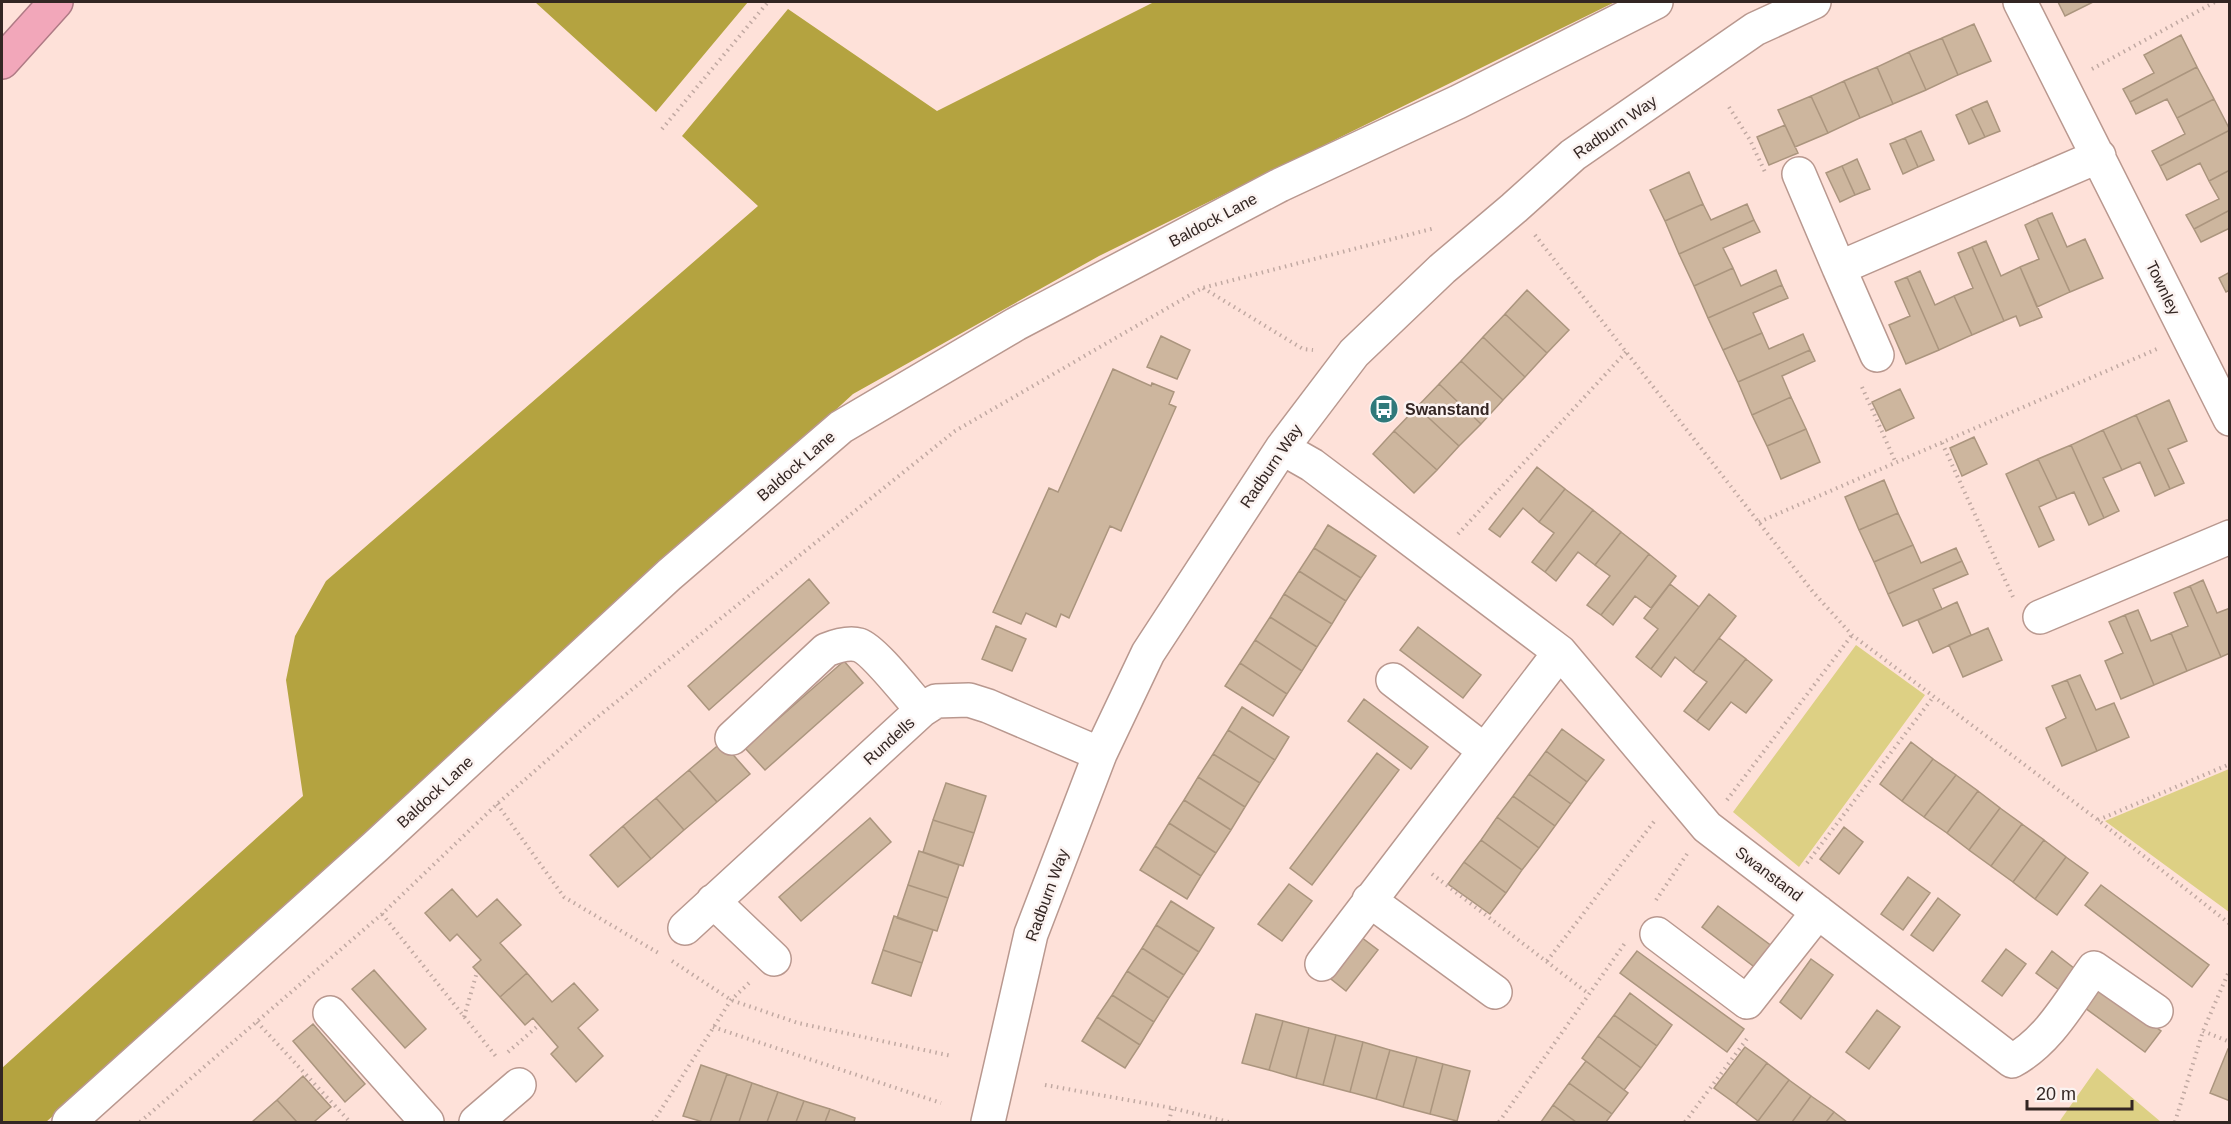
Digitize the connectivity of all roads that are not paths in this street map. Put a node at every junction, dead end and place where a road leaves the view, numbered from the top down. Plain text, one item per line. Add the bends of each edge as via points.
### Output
1 (56, 2) edge
2 (1656, 2) edge
3 (1814, 2) edge
4 (2020, 2) edge
5 (2, 62) edge
6 (2099, 156) junction
7 (1799, 174) dead end
8 (1839, 268) junction
9 (1877, 355) dead end
10 (2229, 419) edge
11 (1282, 448) junction
12 (2229, 537) edge
13 (2040, 617) road end
14 (1560, 652) junction
15 (1393, 680) dead end
16 (922, 710) junction
17 (732, 738) dead end
18 (1484, 750) junction
19 (1100, 754) junction
20 (1369, 900) junction
21 (713, 901) junction
22 (1818, 912) junction
23 (685, 928) dead end
24 (1643, 936) road end
25 (774, 959) road end
26 (1322, 963) dead end
27 (1495, 992) dead end
28 (2156, 1011) dead end
29 (330, 1013) dead end
30 (519, 1085) road end
31 (69, 1122) edge
32 (427, 1122) edge
33 (476, 1122) edge
34 (988, 1122) edge

1 - 5 highway
2 - 31 street, Baldock Lane via 1458,102 1280,185 1016,324 840,427 669,575
3 - 11 street, Radburn Way via 1755,29 1573,155 1442,269 1354,353
4 - 6 street, Townley
6 - 8 street
6 - 10 street, Townley
7 - 8 street
8 - 9 street
11 - 14 street, Swanstand via 1312,465
11 - 19 street, Radburn Way via 1148,653
12 - 13 street
14 - 18 street
14 - 22 street, Swanstand via 1707,827
15 - 18 street
16 - 17 street via 870,653 859,645 844,644 826,650
16 - 19 street, Rundells via 936,701 969,700
16 - 21 street, Rundells
18 - 20 street
19 - 34 street, Radburn Way via 1031,934
20 - 26 street
20 - 27 street
21 - 23 street, Rundells
21 - 25 street
22 - 24 street via 1747,1002
22 - 28 street, Swanstand via 2012,1061 2044,1038 2094,968
29 - 32 street
30 - 33 street

